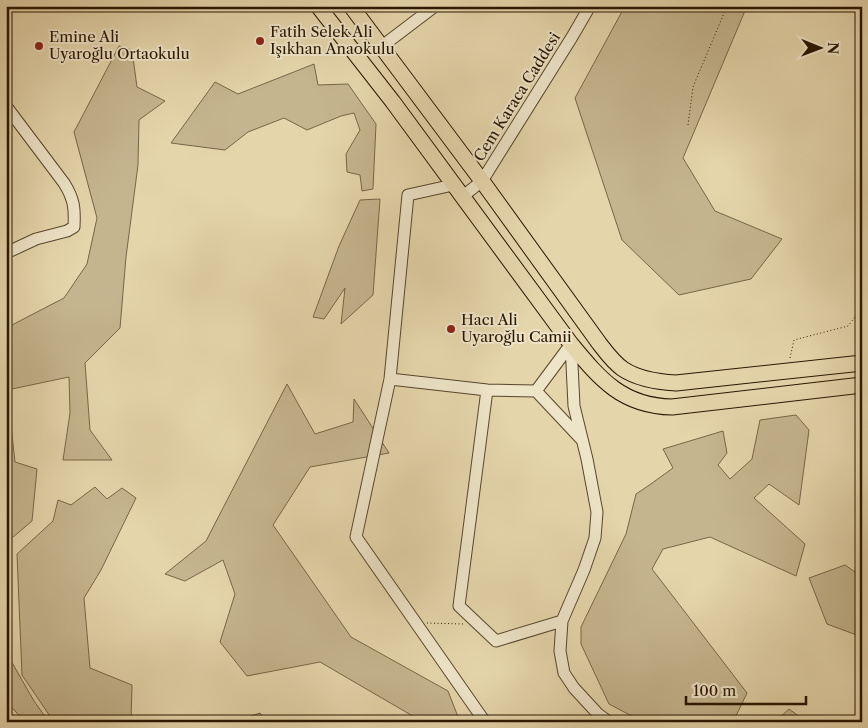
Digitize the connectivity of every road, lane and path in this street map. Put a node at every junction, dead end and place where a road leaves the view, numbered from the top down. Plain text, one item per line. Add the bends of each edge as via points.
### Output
1 (318, 6) edge
2 (351, 6) edge
3 (435, 6) edge
4 (590, 6) edge
5 (727, 6) edge
6 (381, 47) junction
7 (6, 106) edge
8 (688, 125) dead end
9 (482, 181) junction
10 (453, 185) junction
11 (462, 198) junction
12 (6, 253) edge
13 (862, 308) edge
14 (571, 344) junction
15 (862, 363) edge
16 (788, 371) junction
17 (390, 379) junction
18 (862, 385) edge
19 (486, 390) junction
20 (536, 391) junction
21 (583, 441) junction
22 (562, 621) junction
23 (415, 622) junction
24 (479, 625) junction
25 (6, 717) edge
26 (11, 722) edge
27 (485, 722) edge
28 (609, 722) edge

1 - 10 main road
2 - 6 main road
3 - 6 street
4 - 9 street, Cem Karaca Caddesi
5 - 8 path via 693,87
6 - 9 main road
7 - 12 street via 64,183 72,196 74,213 74,226 67,231 36,239
9 - 11 street, Cem Karaca Caddesi
9 - 16 main road via 598,342 623,369 645,378 676,383
10 - 11 main road
10 - 17 street via 408,195
11 - 14 main road
13 - 16 path via 848,326 794,340
14 - 18 main road via 592,370 616,391 657,406 672,407
14 - 20 street
14 - 21 street via 574,406
15 - 16 main road
17 - 19 street
17 - 23 street via 356,537
19 - 20 street
19 - 24 street via 459,606
20 - 21 street
21 - 22 street via 597,512 595,538
22 - 24 street via 496,641
22 - 28 street via 560,651 564,673 574,688
23 - 24 path
23 - 27 street
25 - 26 street

